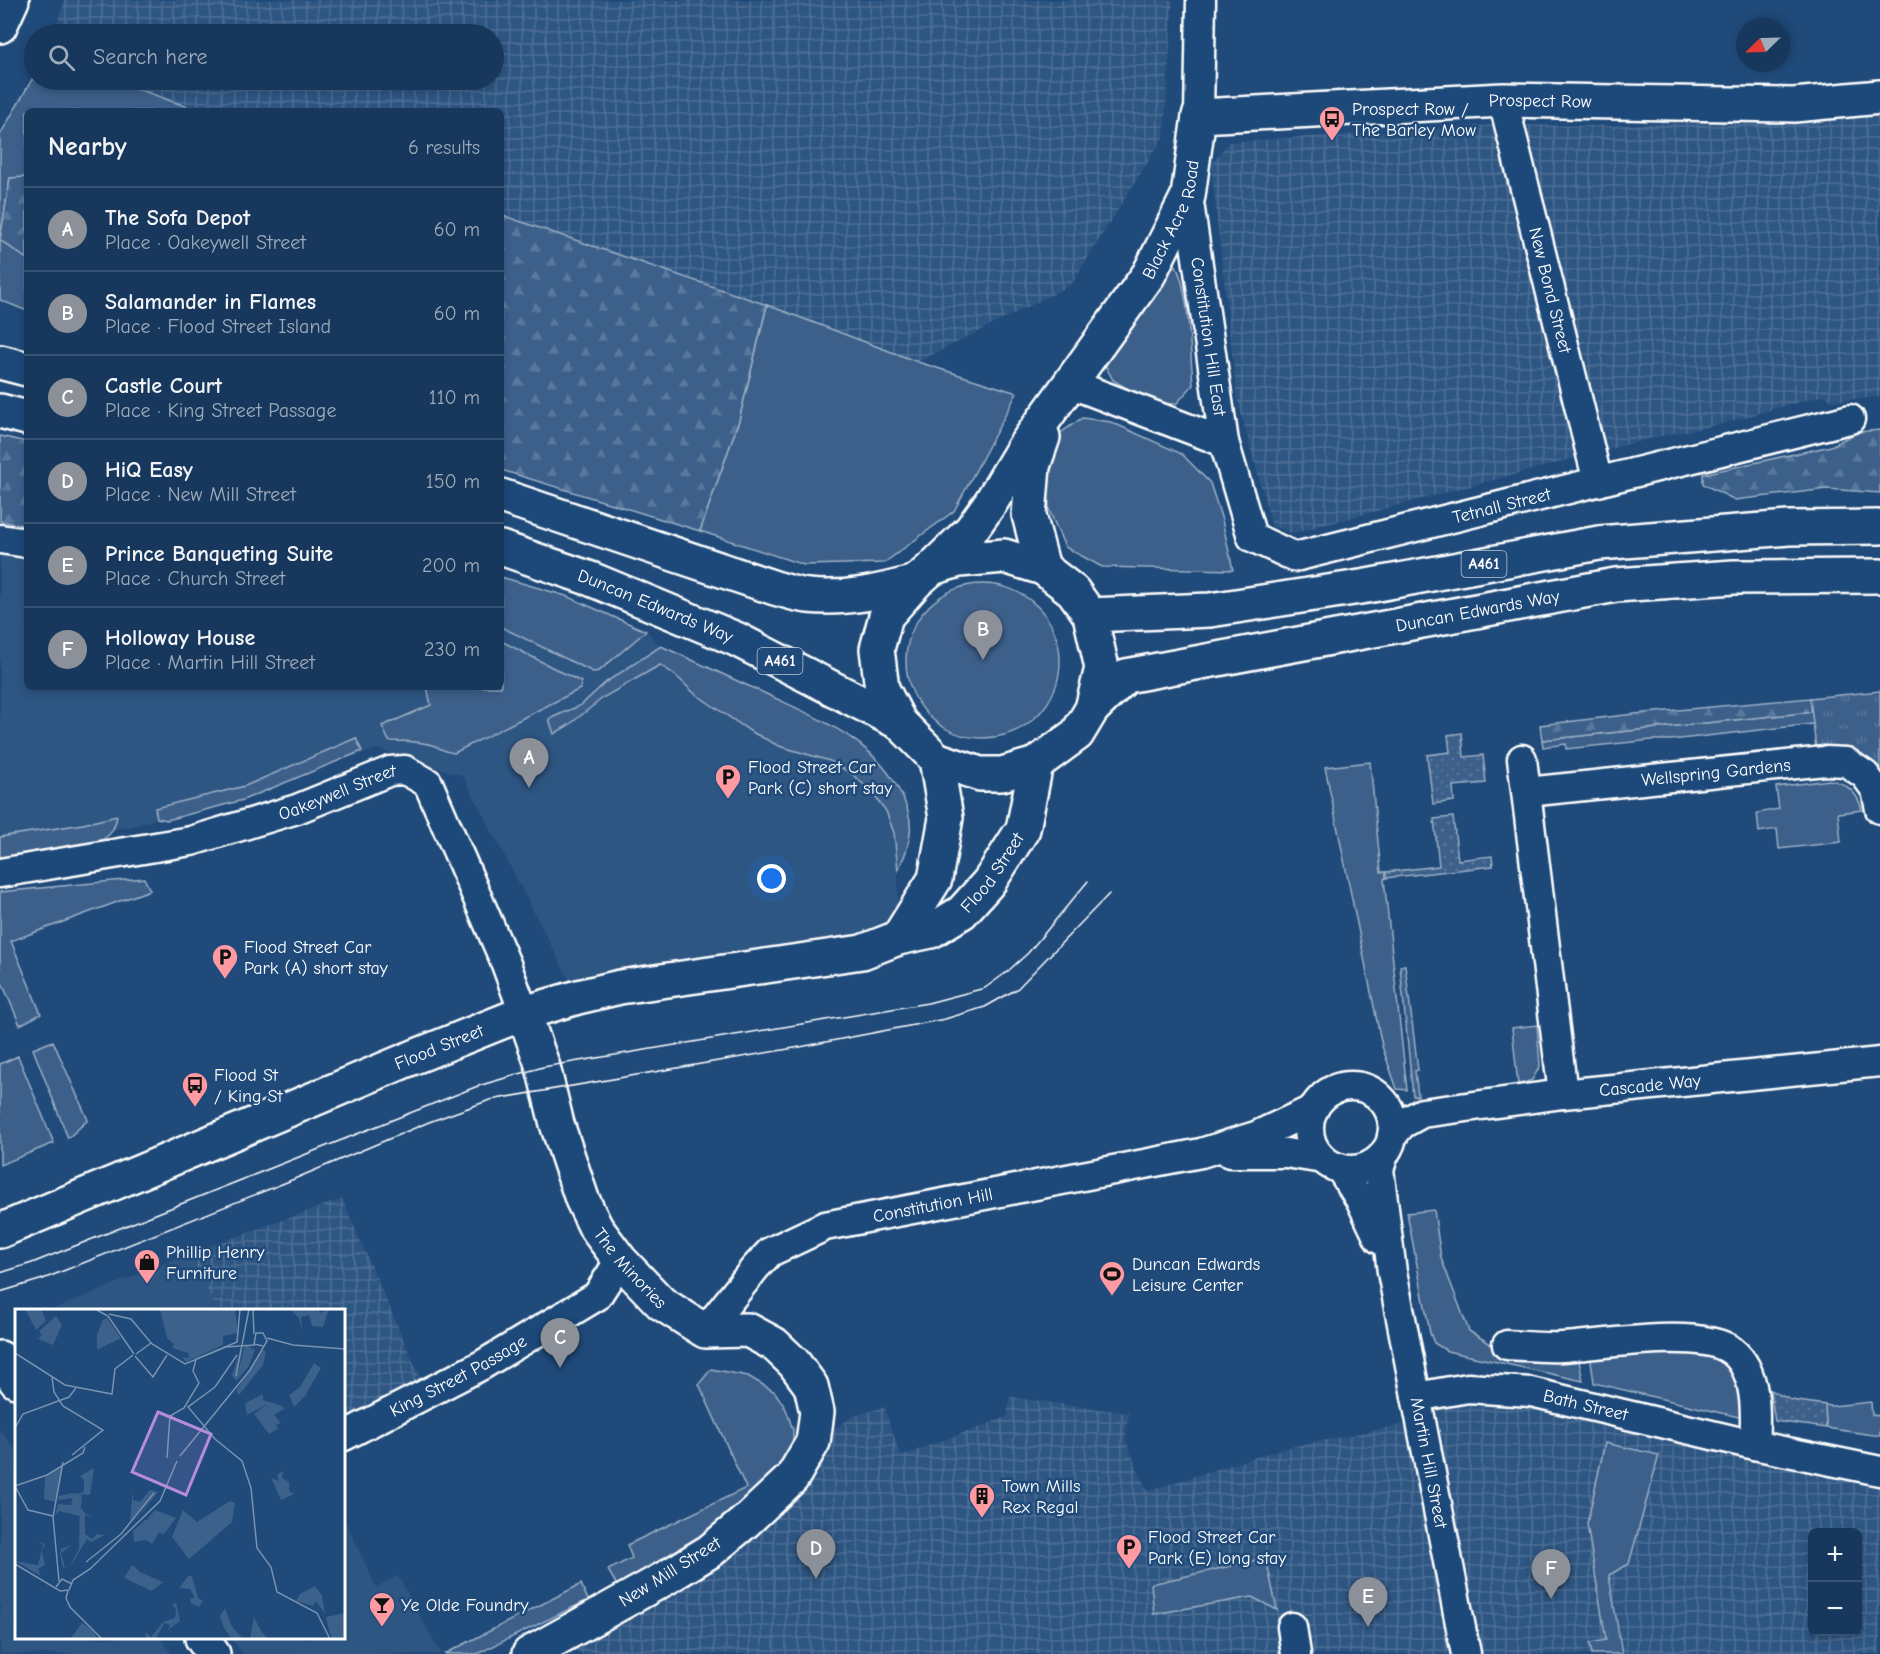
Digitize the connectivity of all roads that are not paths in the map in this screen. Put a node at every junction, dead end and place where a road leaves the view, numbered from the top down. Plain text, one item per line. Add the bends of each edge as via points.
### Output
1 (12, 0) edge
2 (1200, 0) edge
3 (0, 26) edge
4 (1880, 97) edge
5 (1503, 100) junction
6 (1199, 116) junction
7 (1188, 196) junction
8 (0, 362) edge
9 (24, 368) edge
10 (1062, 395) junction
11 (0, 411) edge
12 (24, 417) edge
13 (1850, 419) dead end
14 (1224, 442) junction
15 (1598, 482) junction
16 (504, 497) edge
17 (1880, 527) edge
18 (0, 539) edge
19 (24, 543) edge
20 (504, 549) edge
21 (1043, 568) junction
22 (924, 575) junction
23 (1880, 576) edge
24 (1090, 615) junction
25 (1092, 709) junction
26 (900, 723) junction
27 (936, 759) junction
28 (1522, 759) dead end
29 (1036, 764) junction
30 (1527, 792) junction
31 (1880, 808) edge
32 (0, 873) edge
33 (898, 938) junction
34 (524, 1013) junction
35 (1880, 1062) edge
36 (1563, 1094) junction
37 (1385, 1103) junction
38 (1314, 1109) junction
39 (1422, 1113) junction
40 (1389, 1144) junction
41 (1201, 1154) junction
42 (1332, 1163) junction
43 (0, 1231) edge
44 (620, 1260) junction
45 (1392, 1272) junction
46 (705, 1331) junction
47 (1507, 1345) dead end
48 (0, 1358) edge
49 (15, 1380) edge
50 (1416, 1398) junction
51 (345, 1435) edge
52 (1754, 1445) junction
53 (1880, 1471) edge
54 (203, 1639) edge
55 (213, 1654) edge
56 (528, 1654) edge
57 (1466, 1654) edge

1 - 3 main road
2 - 6 street, Black Acre Road
4 - 5 main road, Prospect Row via 1794,105
5 - 6 main road, Prospect Row
5 - 15 street, New Bond Street
6 - 7 main road, Black Acre Road
7 - 10 main road, Black Acre Road via 1149,274
7 - 14 street, Constitution Hill East
8 - 9 main road
10 - 14 street
10 - 21 main road, Black Acre Road via 1033,466 1029,515
10 - 22 main road, Black Acre Road via 970,530
11 - 12 main road
13 - 15 street, Tetnall Street
14 - 15 street, Tetnall Street via 1252,537 1295,557
16 - 22 main road, A461 via 807,596 875,593
17 - 24 main road, A461 via 1789,528 1599,543 1210,610
18 - 19 street
20 - 26 main road, Duncan Edwards Way / A461 via 591,579 736,639
21 - 22 main road, A461 via 1004,556 959,561
21 - 24 main road, A461 via 1073,591
22 - 26 main road, A461 via 886,616 877,649 882,688
23 - 25 main road, Duncan Edwards Way / A461 via 1734,577 1616,585 1126,676
24 - 25 main road, A461 via 1102,668
25 - 29 main road, A461 via 1077,734
26 - 27 main road, A461
27 - 29 main road, A461 via 980,774 1002,774
27 - 33 main road via 946,818 935,879
28 - 30 street
29 - 33 main road, Flood Street via 1023,829 989,882 962,912 931,932
30 - 31 street, Wellspring Gardens via 1825,761 1846,762 1865,775 1876,790
30 - 36 street
32 - 34 street, Oakeywell Street via 191,841 297,809 390,771 405,770 428,783
33 - 34 main road, Flood Street via 862,952 620,987
34 - 43 main road, Flood Street
34 - 44 main road, The Minories via 582,1199 596,1228
35 - 36 street, Cascade Way
36 - 39 street, Cascade Way
37 - 38 street via 1365,1088 1349,1086 1326,1094
37 - 39 street, Cascade Way
37 - 40 street, Martin Hill Street via 1393,1125
38 - 41 street, Constitution Hill via 1256,1136
38 - 42 street, Martin Hill Street via 1309,1127 1311,1141 1318,1154
39 - 40 street, Cascade Way via 1402,1124
40 - 42 street via 1376,1162 1362,1168 1352,1170
40 - 45 street, Martin Hill Street via 1379,1169
41 - 42 street, Constitution Hill via 1286,1153
41 - 46 street, Constitution Hill via 825,1226 770,1252
42 - 45 street, Martin Hill Street via 1361,1201
44 - 46 main road, The Minories via 661,1303
44 - 51 street, King Street Passage via 597,1296 482,1365
45 - 50 street, Martin Hill Street
46 - 56 main road, New Mill Street via 748,1329 774,1344 812,1386 817,1412 813,1439 792,1478 710,1551
47 - 52 street via 1559,1348 1685,1338 1713,1341 1732,1351 1745,1366 1754,1394
48 - 49 main road
50 - 52 street, Bath Street via 1468,1388 1531,1392
50 - 57 street, Martin Hill Street
52 - 53 street, Bath Street
54 - 55 main road

